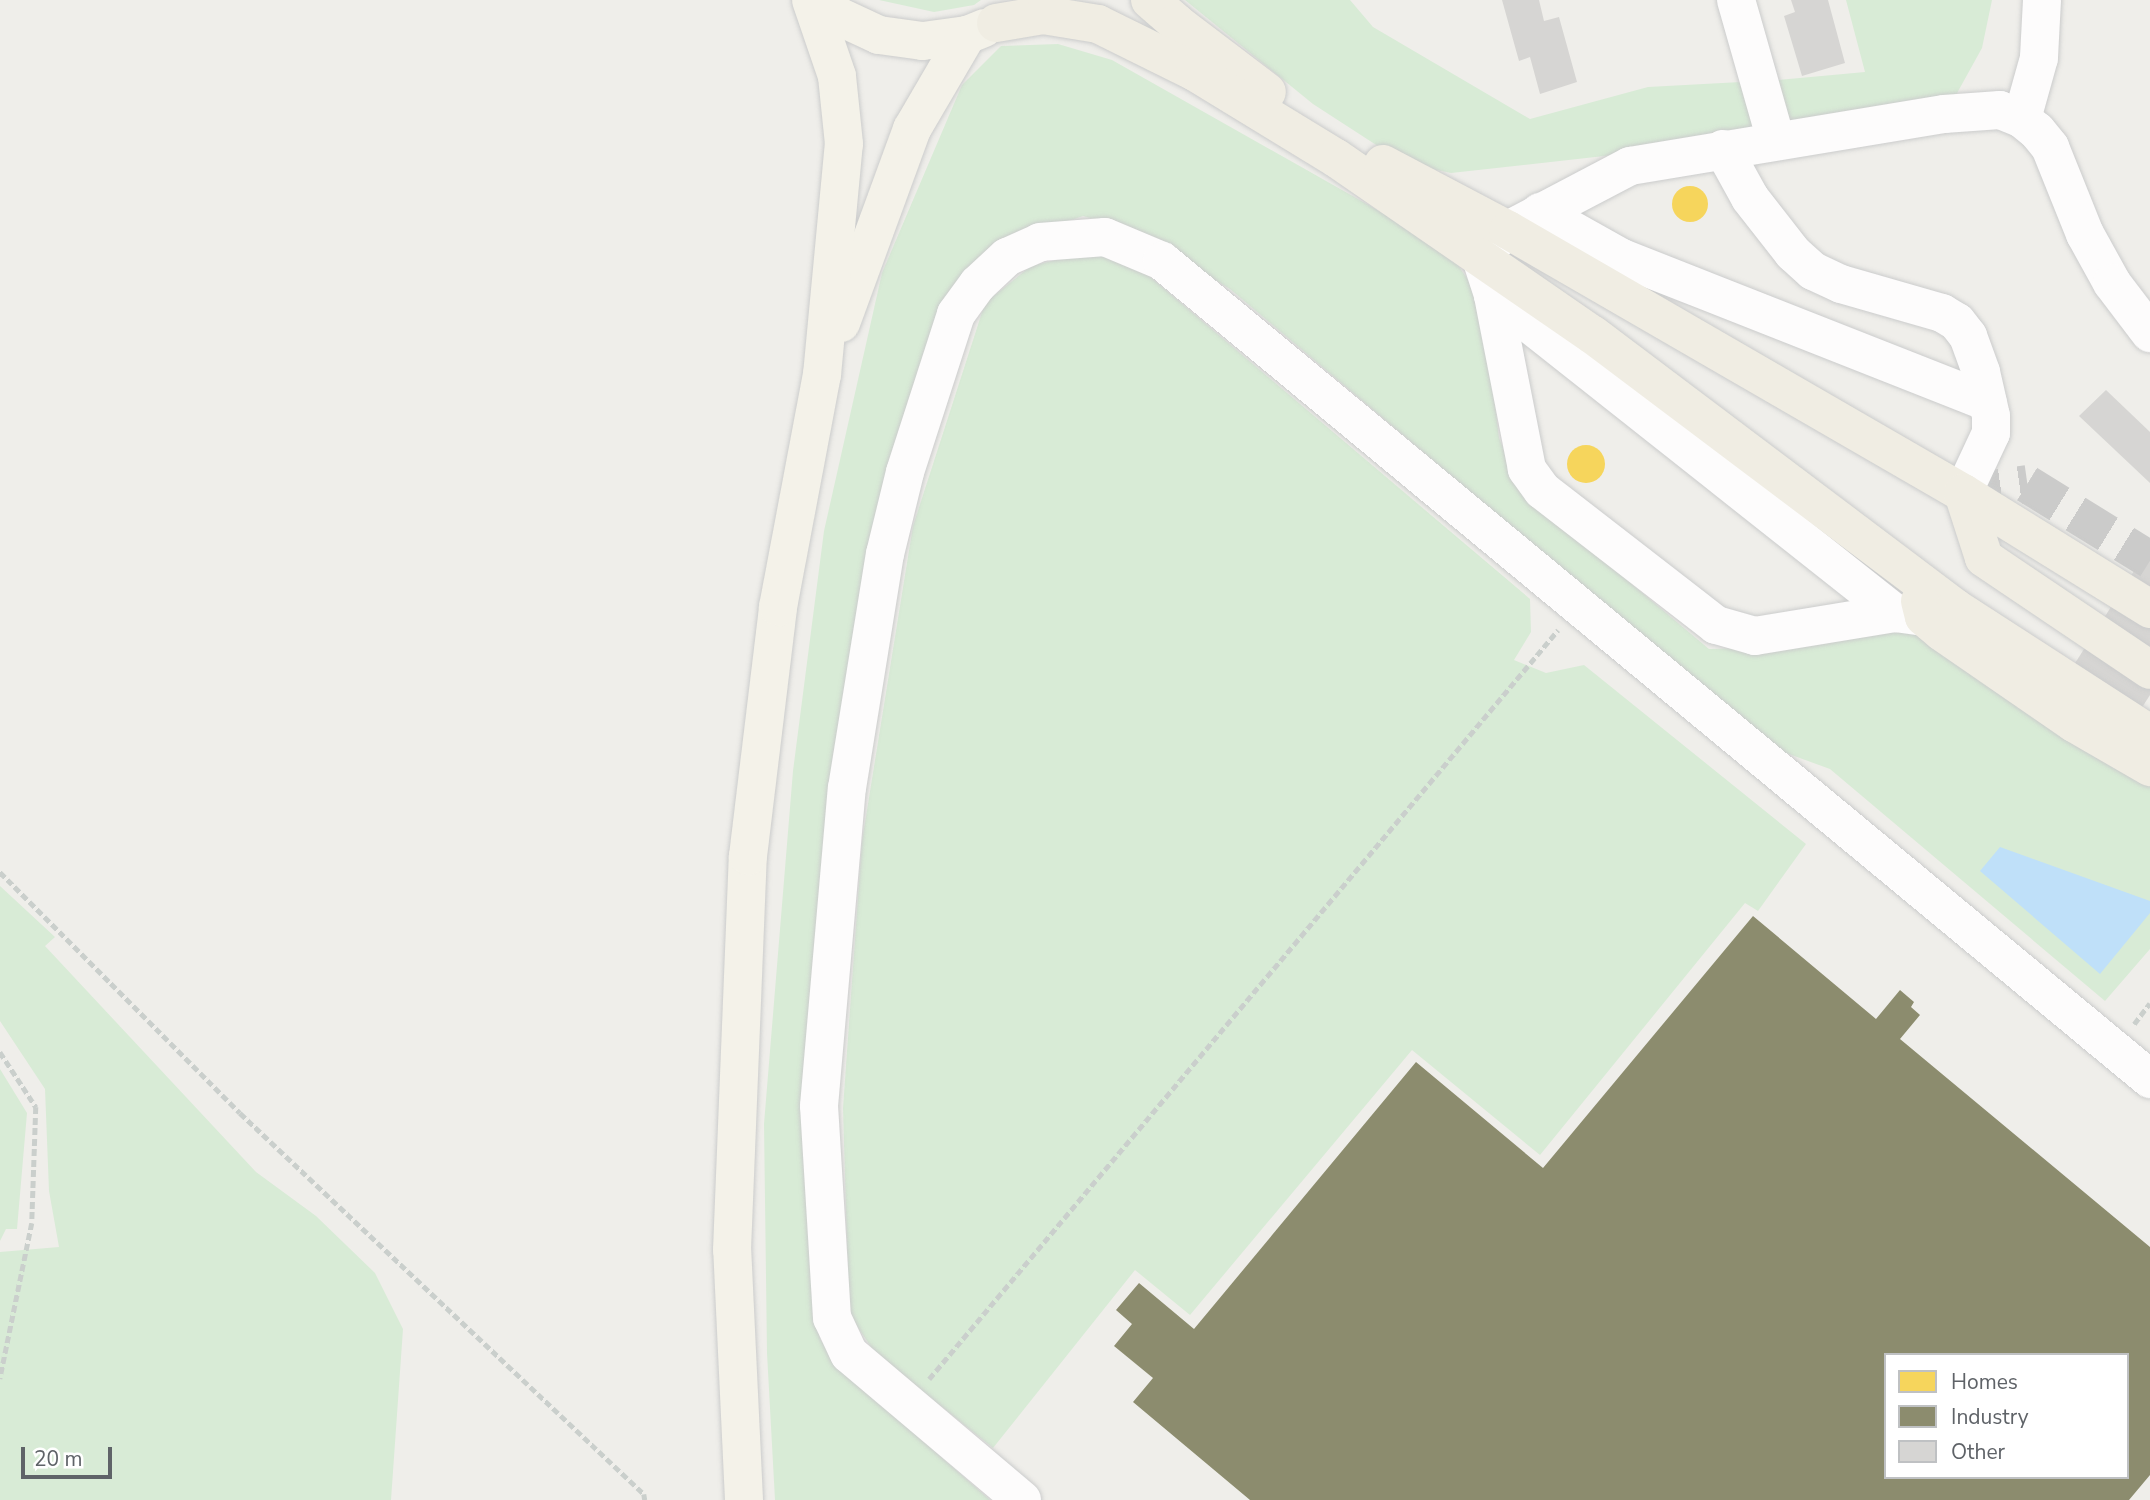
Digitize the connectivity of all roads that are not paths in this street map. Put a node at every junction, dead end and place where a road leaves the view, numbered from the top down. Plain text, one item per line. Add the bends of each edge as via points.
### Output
1 (811, 0) edge
2 (819, 0) edge
3 (1029, 0) edge
4 (1150, 0) edge
5 (1736, 0) edge
6 (2042, 0) edge
7 (982, 29) junction
8 (2022, 119) junction
9 (1776, 140) junction
10 (1723, 149) junction
11 (1524, 221) junction
12 (1480, 255) junction
13 (1493, 295) junction
14 (2150, 333) edge
15 (822, 375) junction
16 (1988, 402) junction
17 (1963, 492) junction
18 (1914, 575) junction
19 (2150, 585) edge
20 (2150, 609) edge
21 (1910, 615) junction
22 (2150, 636) edge
23 (2150, 670) edge
24 (2150, 704) edge
25 (2150, 734) edge
26 (2150, 767) edge
27 (2150, 1079) edge
28 (744, 1500) edge
29 (1022, 1500) edge

1 - 15 main road via 837,76 844,144
2 - 7 main road via 838,16 878,34 923,41
3 - 7 main road
4 - 11 highway via 1282,104 1385,165
5 - 9 lane
6 - 8 lane via 2039,58
7 - 12 highway via 1043,15 1098,24 1155,51 1336,158
7 - 15 main road via 912,129
8 - 9 lane via 2000,110 1980,110
8 - 14 lane via 2050,147 2085,234 2112,283
9 - 10 lane
10 - 11 lane via 1630,166
10 - 16 lane via 1750,198 1813,271 1957,322 1968,336
11 - 12 lane
11 - 16 lane
11 - 17 highway
12 - 13 lane
12 - 18 highway
13 - 21 lane
13 - 21 lane via 1527,469 1542,490 1567,511 1716,625 1755,636
15 - 28 main road via 778,607 748,856 732,1250
16 - 17 lane via 1991,433
17 - 19 highway via 2018,500
17 - 20 highway
17 - 22 highway via 1996,538
17 - 23 highway via 1984,558
18 - 21 highway
18 - 24 highway via 1968,586
18 - 25 highway via 1955,608
21 - 26 highway
27 - 29 lane via 1162,261 1105,237 1040,242 1006,257 978,284 957,314 905,472 885,554 848,788 818,1106 832,1318 849,1354

